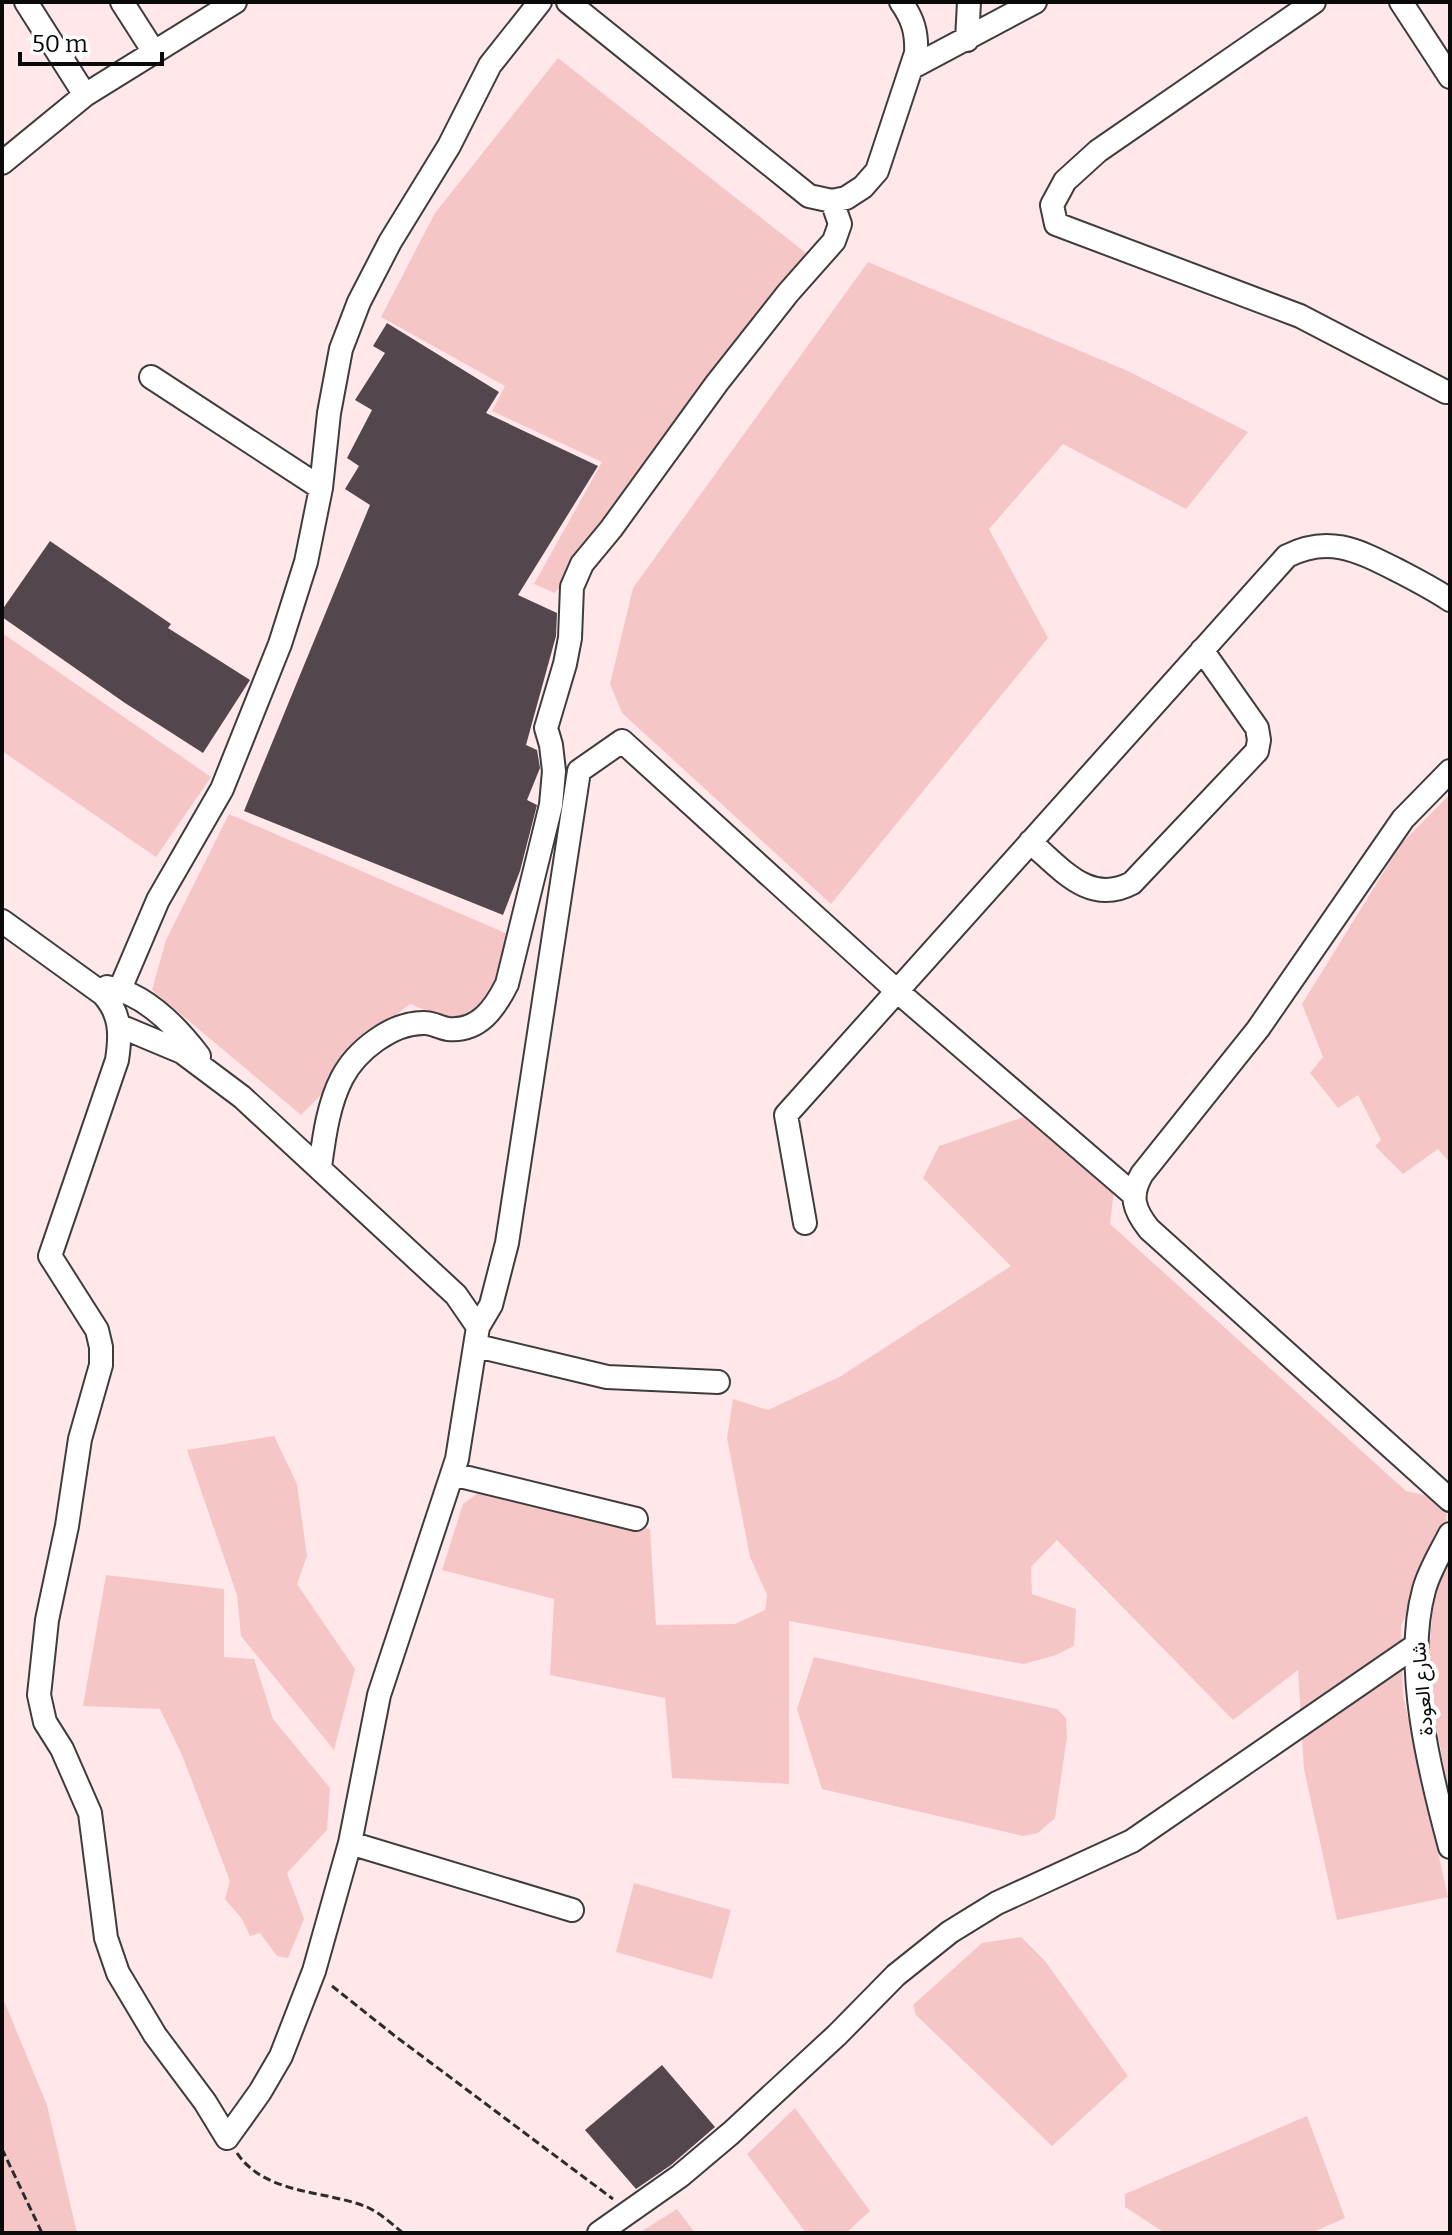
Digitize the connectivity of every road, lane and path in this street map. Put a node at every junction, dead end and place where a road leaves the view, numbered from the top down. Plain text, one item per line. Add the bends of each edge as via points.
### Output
1 (26, 2) edge
2 (122, 2) edge
3 (235, 2) edge
4 (540, 2) edge
5 (568, 2) edge
6 (901, 2) edge
7 (969, 2) edge
8 (1035, 2) edge
9 (1314, 2) edge
10 (1401, 2) edge
11 (967, 40) junction
12 (154, 52) junction
13 (911, 68) junction
14 (1450, 77) edge
15 (85, 95) junction
16 (2, 163) edge
17 (832, 201) junction
18 (151, 377) dead end
19 (1446, 392) dead end
20 (321, 488) junction
21 (1450, 600) edge
22 (1202, 650) junction
23 (1450, 771) edge
24 (1030, 842) junction
25 (2, 921) edge
26 (93, 985) junction
27 (120, 989) junction
28 (897, 991) junction
29 (120, 1026) junction
30 (212, 1073) junction
31 (320, 1167) junction
32 (1134, 1195) junction
33 (805, 1223) dead end
34 (478, 1336) junction
35 (718, 1382) dead end
36 (452, 1474) junction
37 (1450, 1500) edge
38 (636, 1519) dead end
39 (1450, 1534) edge
40 (1415, 1646) junction
41 (350, 1843) junction
42 (1450, 1847) edge
43 (572, 1910) dead end
44 (314, 1971) junction
45 (227, 2138) junction
46 (2, 2149) edge
47 (628, 2211) junction
48 (42, 2233) edge
49 (403, 2233) edge
50 (599, 2233) edge

1 - 15 street
2 - 12 street
3 - 12 street
4 - 20 street via 490,65 359,302 341,349
5 - 17 street via 809,196
6 - 13 street via 917,34
7 - 11 street
8 - 11 street
9 - 19 street via 1098,151 1065,181 1052,205 1056,224 1300,316
10 - 14 street
11 - 13 street
12 - 15 street
13 - 17 street via 877,171 863,187
15 - 16 street
17 - 31 street via 840,224 834,241 717,383 582,564 572,587 570,638 546,728 554,771 551,805 507,984 496,1007 469,1027 449,1029 425,1022 377,1039 343,1076 332,1103
18 - 20 street
20 - 27 street via 306,562 254,712 222,789 158,900
21 - 22 street via 1355,549 1304,547 1287,556
22 - 24 street
22 - 24 street via 1257,728 1257,751 1132,883 1120,889 1088,888
23 - 32 street via 1403,819 1258,1029 1142,1174
24 - 28 street
25 - 26 street
26 - 27 street
26 - 29 street via 112,1004
27 - 30 street via 164,1018
28 - 32 street
28 - 33 street via 786,1115
28 - 34 street via 622,741 579,771 507,1243
29 - 30 street via 182,1052
29 - 45 street via 117,1060 50,1256 97,1330 101,1365 80,1439 39,1695 45,1722 90,1813 106,1938 118,1973
30 - 31 street
31 - 34 street via 456,1295
32 - 37 street via 1138,1215 1149,1229
34 - 35 street via 607,1377
34 - 36 street
36 - 38 street
36 - 41 street via 379,1695
39 - 40 street, شارع العودة via 1424,1590
40 - 42 street, شارع العودة via 1428,1766
40 - 47 street via 1132,1841 997,1903 950,1932 896,1975 731,2133
41 - 43 street
41 - 44 street
44 - 45 street via 281,2056
44 - 47 path
45 - 49 path via 246,2166 264,2178 370,2208
46 - 48 path
47 - 50 street

